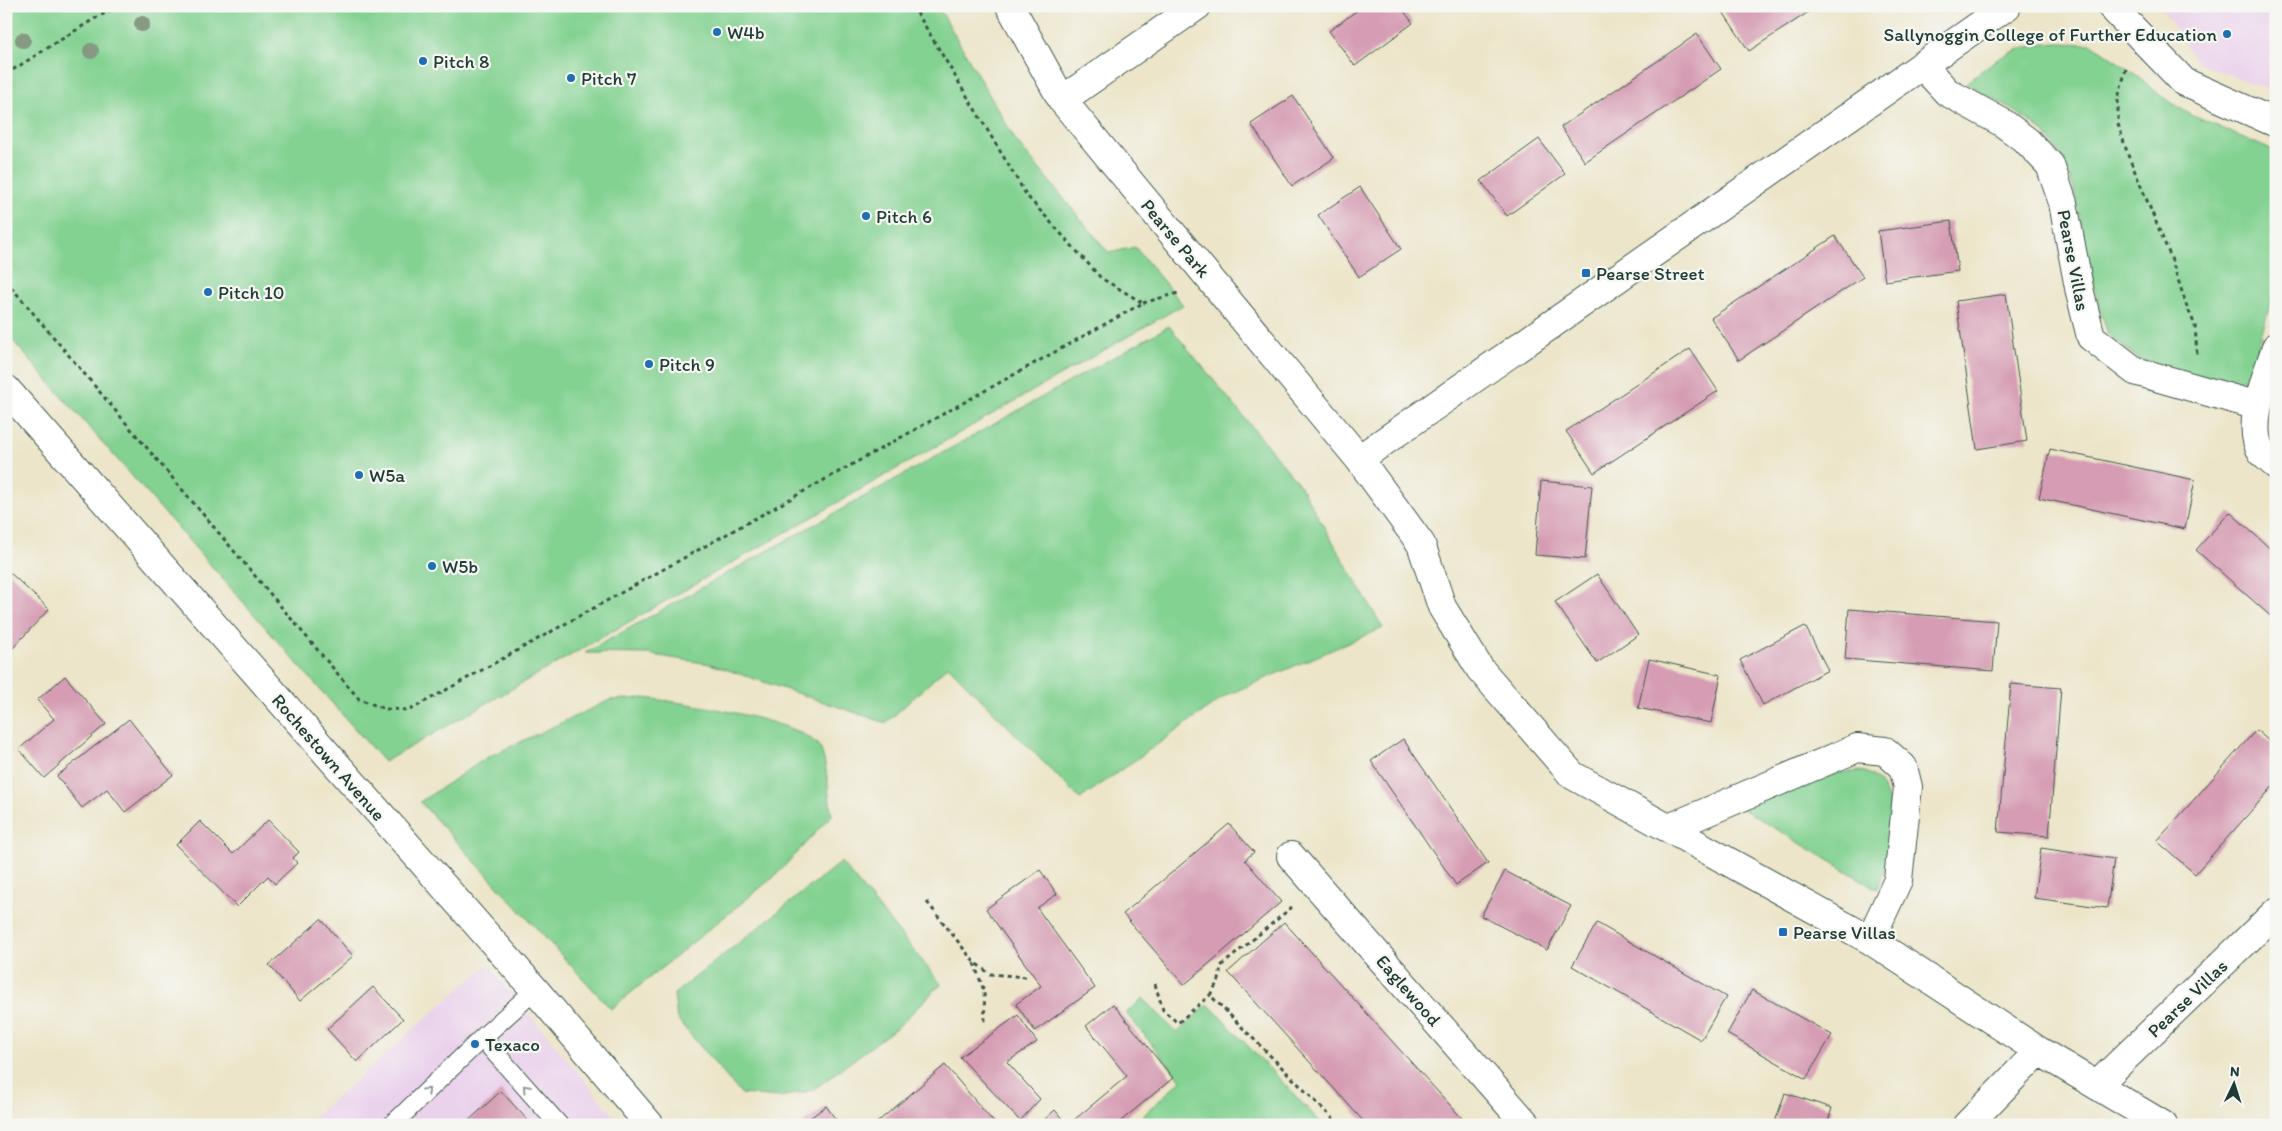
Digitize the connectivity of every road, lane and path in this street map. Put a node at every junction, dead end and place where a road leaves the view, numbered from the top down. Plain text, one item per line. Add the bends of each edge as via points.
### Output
1 (118, 6) edge
2 (913, 6) edge
3 (1010, 6) edge
4 (1197, 6) edge
5 (2007, 6) edge
6 (2111, 6) edge
7 (2146, 43) junction
8 (1922, 65) junction
9 (6, 74) edge
10 (1062, 100) junction
11 (2276, 124) edge
12 (6, 282) edge
13 (2276, 348) edge
14 (6, 389) edge
15 (2192, 389) junction
16 (2258, 406) junction
17 (1360, 459) junction
18 (2276, 465) edge
19 (1669, 828) junction
20 (1290, 856) dead end
21 (1317, 887) junction
22 (927, 902) dead end
23 (2276, 912) edge
24 (1870, 940) junction
25 (974, 962) junction
26 (1027, 977) dead end
27 (1155, 984) dead end
28 (535, 990) junction
29 (1210, 995) junction
30 (985, 1023) dead end
31 (482, 1038) junction
32 (2039, 1051) junction
33 (2098, 1084) junction
34 (392, 1125) edge
35 (559, 1125) edge
36 (650, 1125) edge
37 (1339, 1125) edge
38 (1527, 1125) edge
39 (1967, 1125) edge
40 (2163, 1125) edge

1 - 9 path
2 - 12 path via 1027,196 1101,278 1143,303 410,710 385,709 359,699
3 - 10 street, Pearse Park
4 - 10 street
5 - 8 street
6 - 7 street
7 - 11 street via 2184,82
7 - 15 path via 2124,72 2118,98 2118,124 2195,324 2197,353
8 - 15 street, Pearse Villas via 1947,92 2003,123 2027,141 2050,165 2063,203 2091,337 2135,371
8 - 17 street
10 - 17 street, Pearse Park
13 - 16 street
14 - 28 street, Rochestown Avenue
15 - 16 street, Pearse Villas
16 - 18 street via 2256,432 2261,451
17 - 19 street via 1421,544 1442,607 1480,669 1572,775
19 - 24 street
19 - 24 street via 1857,748 1885,751 1903,768 1908,787 1898,880
20 - 21 street, Eaglewood
21 - 29 path via 1221,966 1219,980
21 - 38 street, Eaglewood
22 - 25 path
23 - 33 street, Pearse Villas
24 - 32 street
25 - 26 path via 990,974
25 - 30 path via 984,991
27 - 29 path via 1163,1010 1178,1023
28 - 31 lane
28 - 36 street, Rochestown Avenue
29 - 37 path
34 -> 31 lane
35 -> 31 lane
32 - 33 street
32 - 39 street
33 - 40 street

